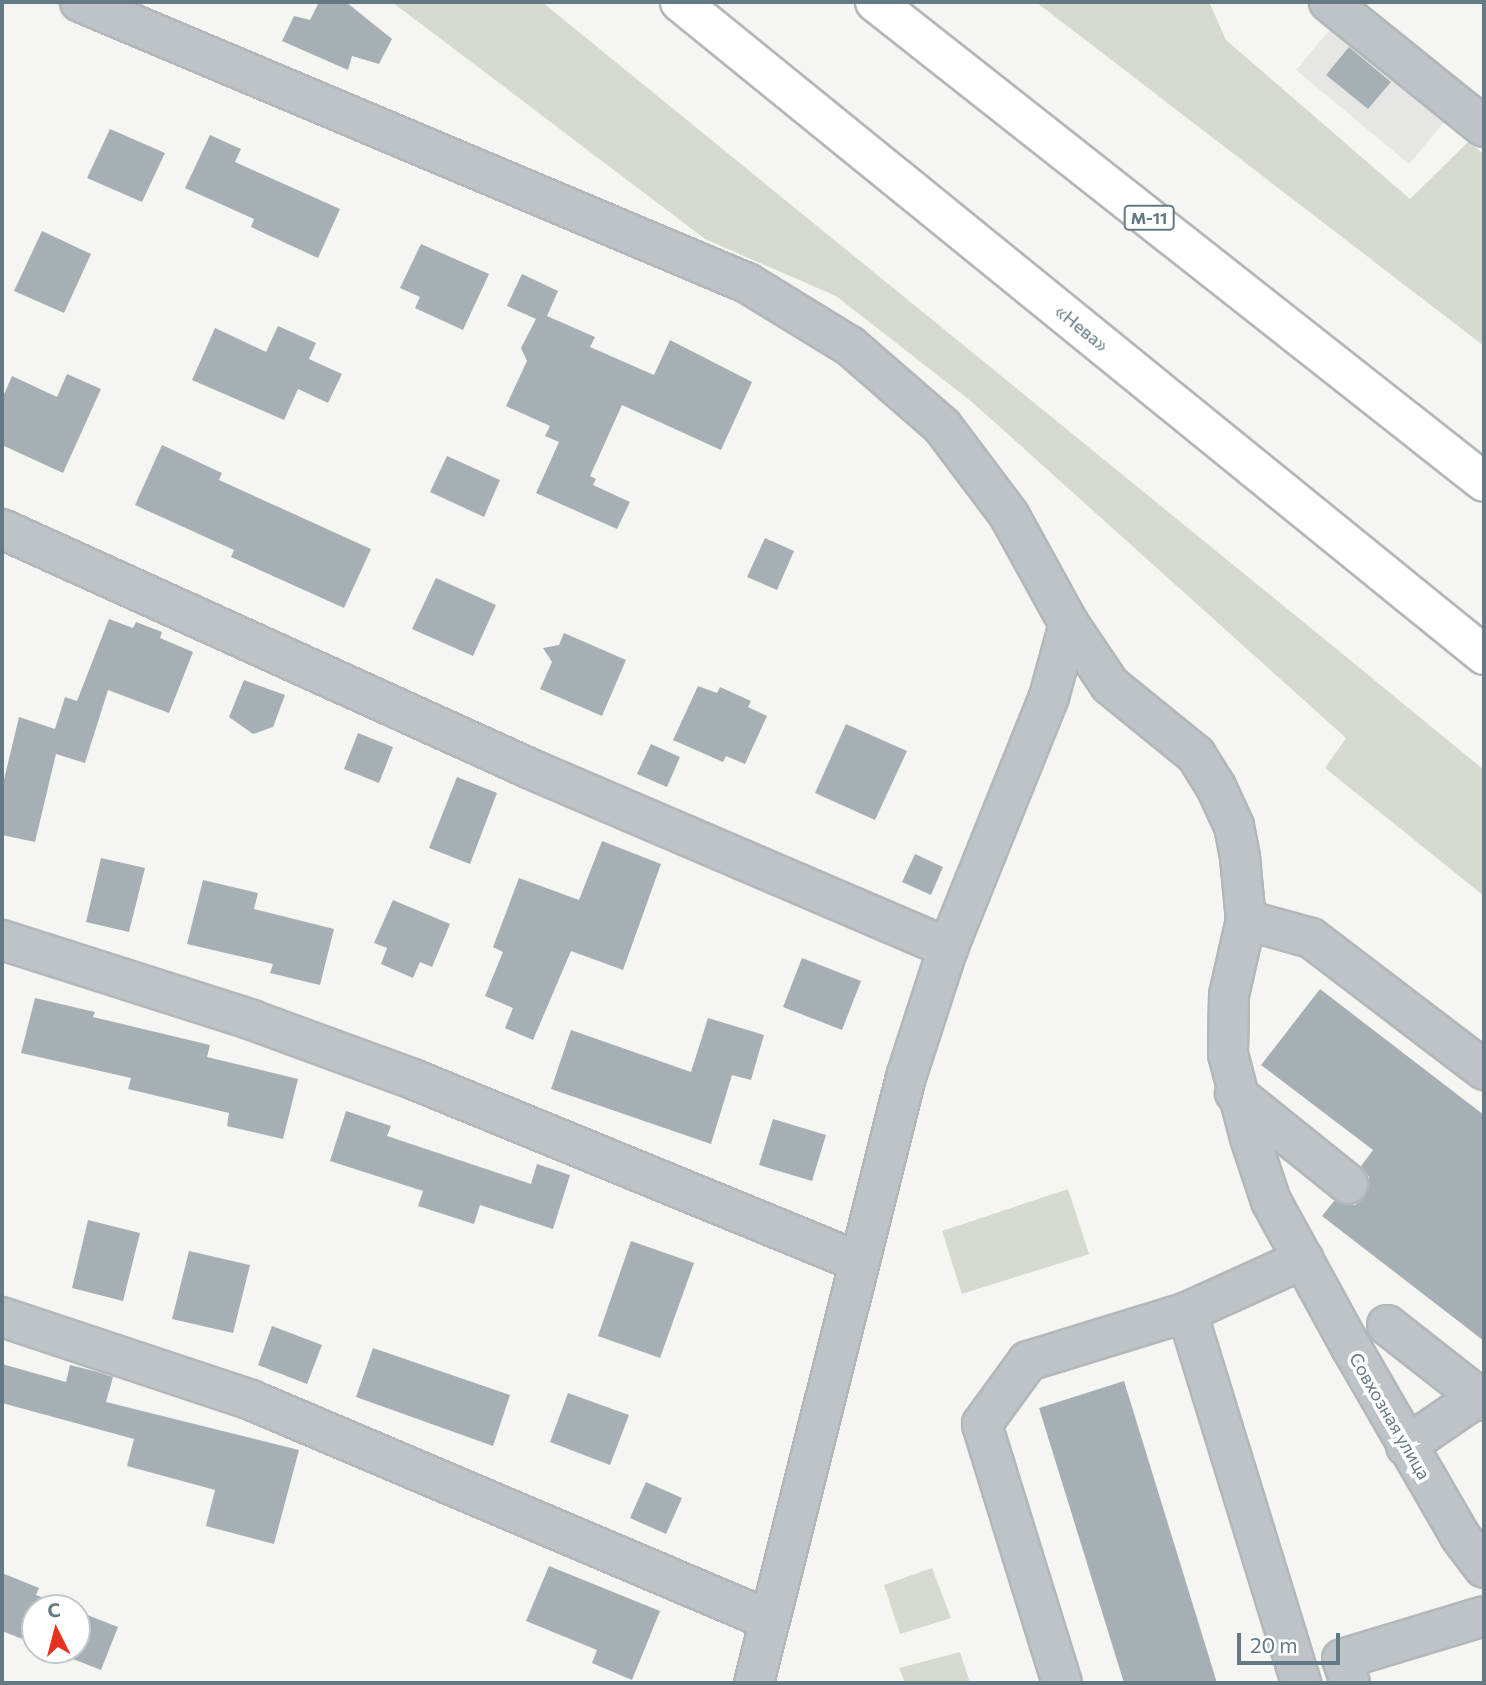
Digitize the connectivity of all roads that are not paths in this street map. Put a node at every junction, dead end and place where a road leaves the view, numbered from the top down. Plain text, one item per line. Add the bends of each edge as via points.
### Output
1 (80, 2) edge
2 (680, 2) edge
3 (875, 2) edge
4 (1329, 2) edge
5 (1484, 127) edge
6 (1484, 482) edge
7 (2, 529) edge
8 (1069, 624) junction
9 (1484, 655) edge
10 (1246, 920) junction
11 (2, 940) edge
12 (948, 948) junction
13 (1484, 1070) edge
14 (1235, 1093) junction
15 (1348, 1184) dead end
16 (1304, 1259) junction
17 (857, 1261) junction
18 (1187, 1312) junction
19 (2, 1317) edge
20 (1387, 1325) dead end
21 (1482, 1399) edge
22 (1406, 1446) junction
23 (1484, 1568) edge
24 (1484, 1616) edge
25 (767, 1619) junction
26 (1346, 1671) edge
27 (1300, 1678) edge
28 (754, 1683) edge
29 (1062, 1683) edge

1 - 8 street, Совхозная улица via 747,283 850,346 942,426 1009,515
2 - 9 highway, «Нева»
3 - 6 highway, М-11
4 - 5 street
7 - 12 street via 520,765
8 - 10 street, Совхозная улица via 1110,685 1196,755 1216,787 1234,827
8 - 12 street via 1049,697
10 - 13 street via 1311,938
10 - 14 street, Совхозная улица via 1230,995 1228,1054
11 - 17 street via 252,1020 413,1079
12 - 17 street via 906,1077
14 - 15 street
14 - 16 street, Совхозная улица via 1272,1201
16 - 18 street
16 - 22 street, Совхозная улица
17 - 25 street
18 - 27 street
18 - 29 street via 1027,1361 982,1424
19 - 25 street via 251,1400
20 - 21 street
21 - 22 street
22 - 23 street, Совхозная улица
24 - 26 street
25 - 28 street
26 - 27 street

